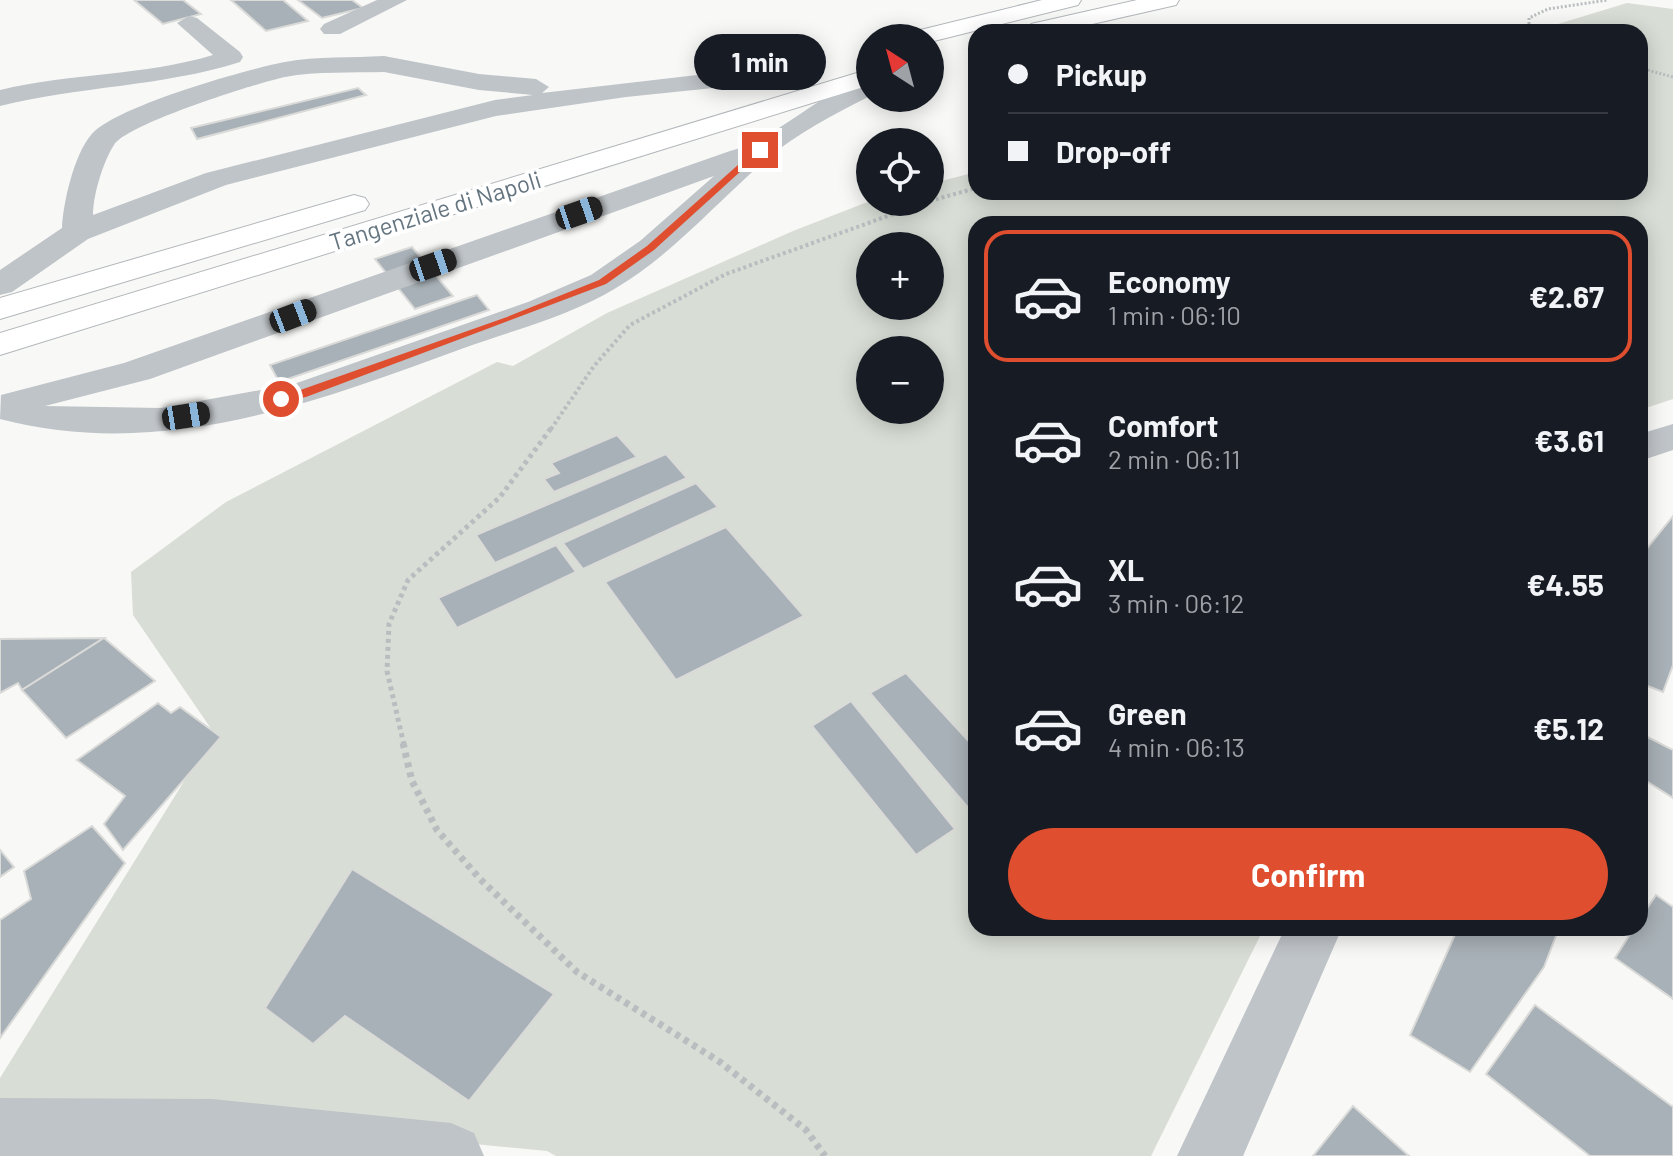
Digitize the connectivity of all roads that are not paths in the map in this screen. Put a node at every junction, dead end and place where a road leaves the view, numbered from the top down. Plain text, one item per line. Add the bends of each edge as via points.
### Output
1 (396, 0) edge
2 (1070, 0) edge
3 (1168, 0) edge
4 (189, 23) dead end
5 (973, 24) edge
6 (1064, 24) edge
7 (968, 25) edge
8 (332, 29) dead end
9 (944, 31) edge
10 (968, 48) edge
11 (856, 55) edge
12 (944, 55) edge
13 (800, 71) junction
14 (856, 81) edge
15 (626, 89) junction
16 (856, 93) edge
17 (0, 98) edge
18 (559, 143) dead end
19 (760, 150) junction
20 (378, 197) dead end
21 (77, 232) junction
22 (0, 285) edge
23 (0, 309) edge
24 (0, 344) edge
25 (0, 407) edge
26 (1673, 436) edge
27 (1648, 445) edge
28 (1310, 936) edge
29 (0, 1130) edge
30 (451, 1156) edge
31 (1210, 1156) edge

1 - 8 street
2 - 5 highway
3 - 6 highway
4 - 17 street via 231,57 156,78 69,85
7 - 9 highway
10 - 12 highway
11 - 13 highway, Tangenziale di Napoli
13 - 15 street
13 - 18 highway, Tangenziale di Napoli
14 - 24 highway, Tangenziale di Napoli
15 - 21 street via 495,108 231,175
15 - 21 street via 479,82 384,64 288,69 241,80 123,124 102,139 78,203
16 - 19 street
19 - 25 street via 137,371
19 - 25 street via 651,248 603,282 303,394 161,420 47,419
20 - 23 highway, Tangenziale di Napoli
21 - 22 street
26 - 27 street
28 - 31 street
29 - 30 street via 212,1131

